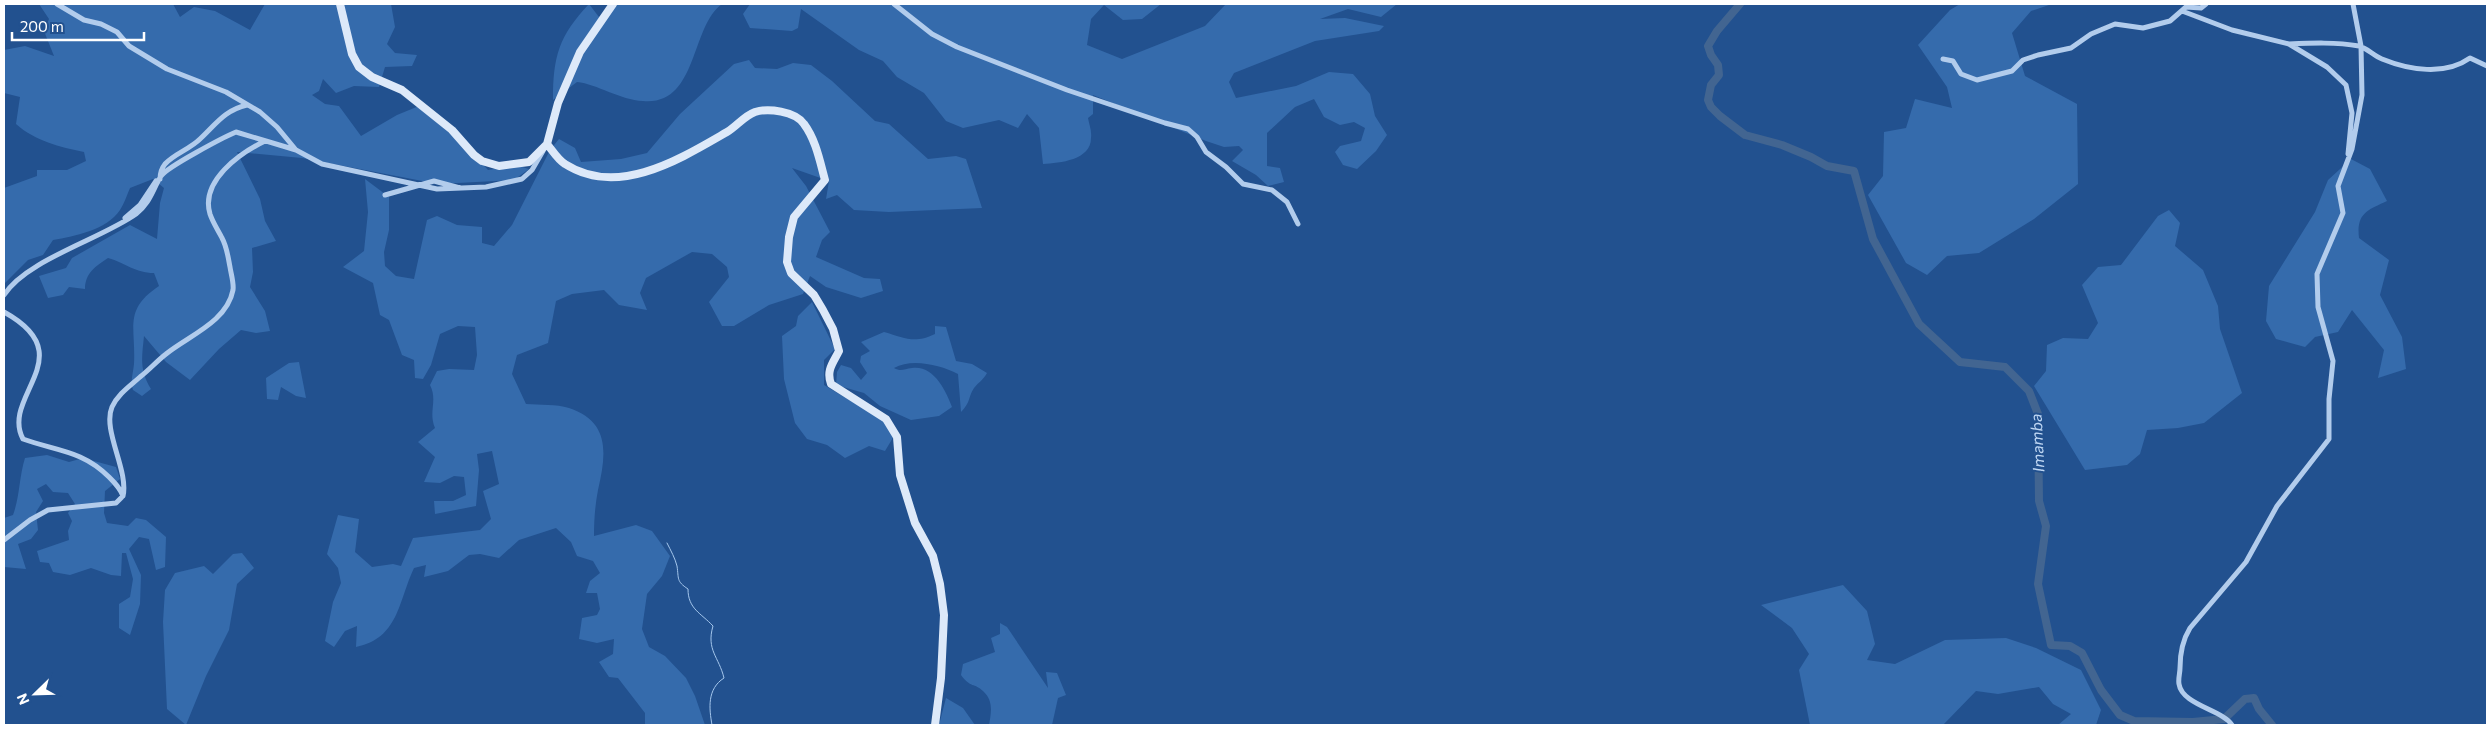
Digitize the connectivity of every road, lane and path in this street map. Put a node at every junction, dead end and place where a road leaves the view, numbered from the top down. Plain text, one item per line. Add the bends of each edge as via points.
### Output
1 (57, 4) edge
2 (340, 4) edge
3 (613, 4) edge
4 (894, 4) edge
5 (2206, 4) edge
6 (2353, 4) edge
7 (2182, 10) junction
8 (2289, 44) junction
9 (2361, 46) junction
10 (1943, 59) dead end
11 (2487, 66) edge
12 (248, 105) junction
13 (265, 141) junction
14 (547, 144) junction
15 (296, 150) junction
16 (2347, 159) junction
17 (160, 176) junction
18 (417, 185) junction
19 (385, 195) dead end
20 (1298, 224) dead end
21 (7, 286) edge
22 (4, 294) edge
23 (4, 312) edge
24 (123, 496) junction
25 (4, 540) edge
26 (935, 725) edge
27 (2232, 725) edge

1 - 12 street via 84,20 117,32 129,46 167,69 226,92
2 - 14 street via 352,54 359,68 402,90 438,117 482,161 499,166 524,164 533,160
3 - 14 street via 580,52 558,103
4 - 20 street via 932,34 957,47 1067,90 1188,129 1206,152 1244,184 1272,190 1288,202
5 - 7 street via 2201,8
6 - 9 street
7 - 8 street via 2232,30
7 - 10 street via 2170,21 2143,28 2115,24 2091,34 2071,48 2023,60 2012,71 1977,80 1961,74 1952,61
8 - 9 street
8 - 16 street via 2326,66 2346,85 2352,113
9 - 11 street via 2381,59 2404,65 2442,71 2459,66 2470,58
9 - 16 street via 2362,95 2352,149
12 - 15 street via 277,127
12 - 17 street via 219,118 200,139 165,164
13 - 15 street
13 - 17 street via 236,132
13 - 24 street via 232,160 209,198 210,213 228,252 233,290 228,303 204,328 128,386 112,407 114,443 125,480
14 - 18 street via 532,170 522,179 460,188 437,189
14 - 26 street via 563,164 581,171 620,178 688,154 756,112 792,114 804,124 825,180 794,217 788,237 787,262 791,273 814,295 833,329 839,350 829,368 831,384 886,418 897,436 900,475 915,523 933,556 944,615
15 - 18 street via 322,164
16 - 27 street via 2338,186 2343,213 2317,274 2318,307 2334,361 2329,399 2329,439 2276,506 2246,562 2190,628 2180,653 2179,684 2183,693
17 - 21 street via 151,200 145,206
18 - 19 street
21 - 22 street
23 - 24 street via 33,334 39,350 17,420 23,439 79,455 100,469
24 - 25 street via 116,504 48,510

